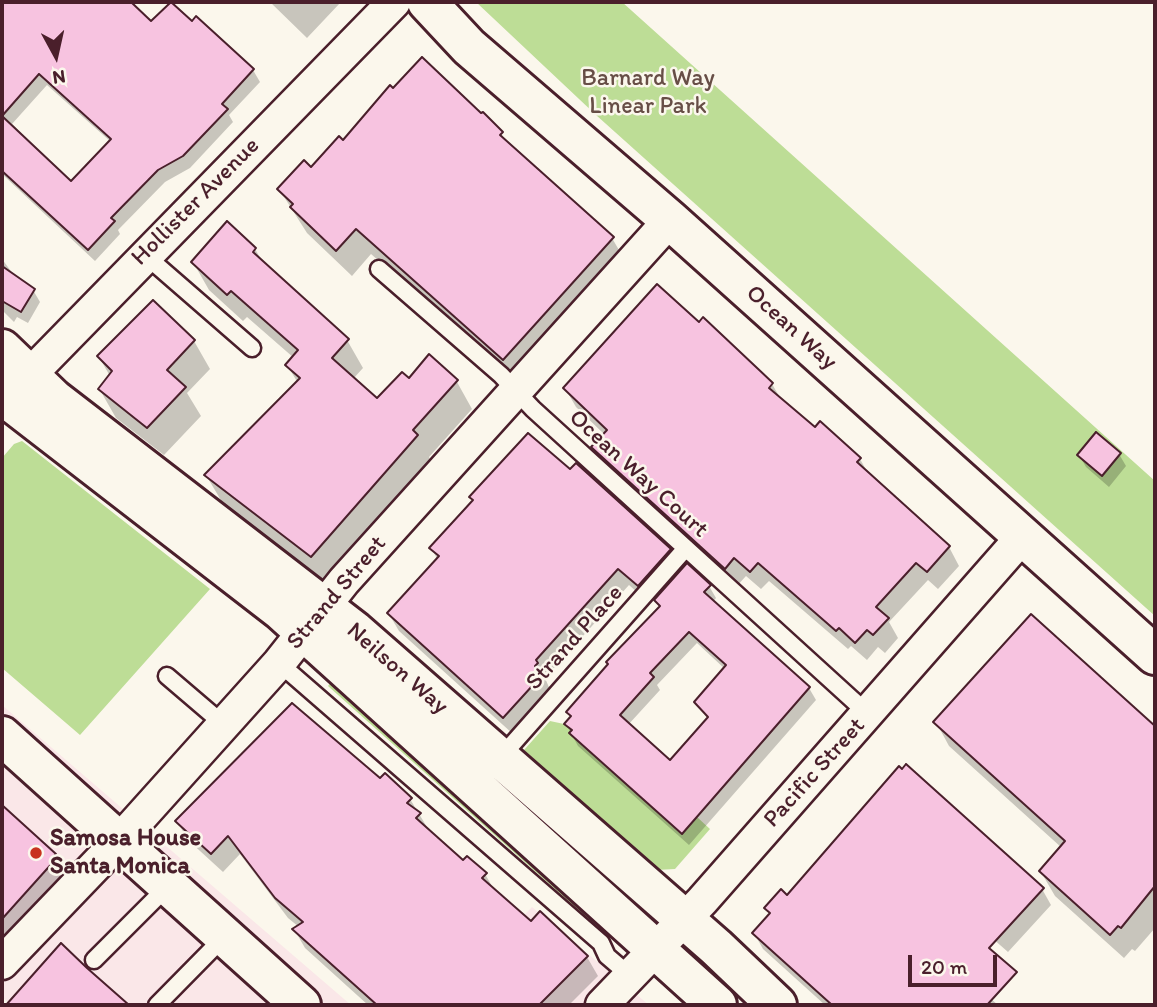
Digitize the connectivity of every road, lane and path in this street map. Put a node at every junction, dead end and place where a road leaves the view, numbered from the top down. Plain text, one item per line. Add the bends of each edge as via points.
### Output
1 (394, 2) edge
2 (427, 2) edge
3 (670, 220) junction
4 (145, 255) junction
5 (379, 269) dead end
6 (252, 348) dead end
7 (8, 385) edge
8 (518, 391) junction
9 (1023, 536) junction
10 (686, 548) junction
11 (313, 619) junction
12 (1155, 655) edge
13 (279, 663) junction
14 (167, 676) dead end
15 (867, 713) junction
16 (222, 723) junction
17 (2, 736) edge
18 (500, 758) junction
19 (119, 841) junction
20 (168, 886) junction
21 (225, 936) junction
22 (658, 946) junction
23 (94, 960) dead end
24 (2, 963) edge
25 (157, 1005) edge
26 (301, 1005) edge
27 (602, 1005) edge
28 (717, 1005) edge
29 (778, 1005) edge

1 - 4 street, Hollister Avenue
2 - 3 main road, Ocean Way via 469,47
3 - 8 street, Strand Street
3 - 9 main road, Ocean Way
4 - 6 lane
4 - 7 street, Hollister Avenue
5 - 8 lane, Ocean Way Court
7 - 11 main road, Neilson Way
8 - 10 lane, Ocean Way Court via 533,410
8 - 11 street, Strand Street
9 - 12 main road, Ocean Way
9 - 15 street, Pacific Street
10 - 15 lane, Ocean Way Court
10 - 18 lane, Strand Place
11 - 13 street, Strand Street
11 - 18 main road, Neilson Way via 355,631
11 - 22 main road, Neilson Way
13 - 16 street, Strand Street
13 - 22 lane via 601,943 607,956
14 - 16 lane
15 - 22 street, Pacific Street
16 - 19 street, Strand Street
17 - 19 main road
18 - 22 main road, Neilson Way
19 - 20 main road
19 - 24 street, Strand Street
20 - 21 main road
20 - 23 lane
21 - 25 lane
21 - 26 main road
22 - 27 street, Pacific Street
22 - 28 main road, Neilson Way
22 - 29 main road, Neilson Way

